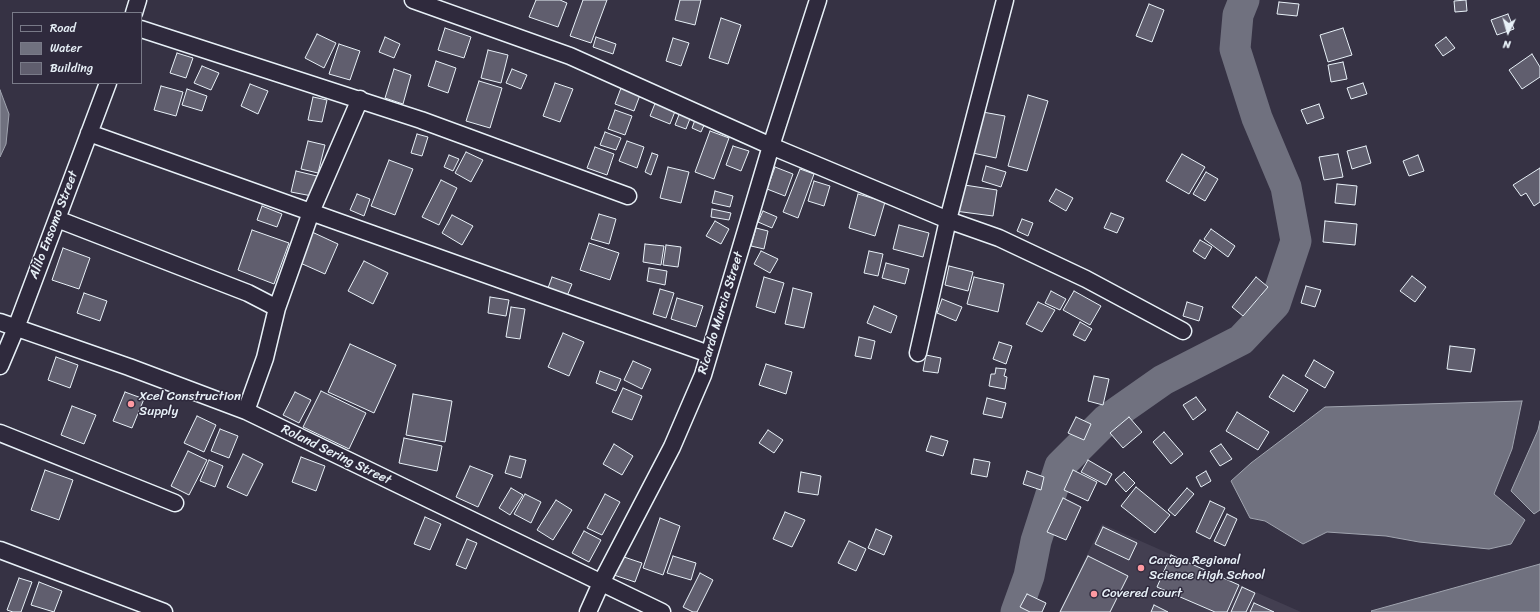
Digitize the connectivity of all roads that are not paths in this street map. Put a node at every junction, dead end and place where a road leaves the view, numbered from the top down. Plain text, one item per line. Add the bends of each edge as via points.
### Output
1 (138, 0) edge
2 (414, 0) edge
3 (818, 0) edge
4 (1005, 0) edge
5 (134, 12) edge
6 (142, 29) edge
7 (108, 84) edge
8 (360, 99) junction
9 (89, 133) junction
10 (771, 146) junction
11 (628, 196) dead end
12 (311, 212) junction
13 (57, 218) junction
14 (948, 220) junction
15 (277, 308) junction
16 (0, 322) edge
17 (16, 328) junction
18 (1183, 331) dead end
19 (918, 353) dead end
20 (709, 354) junction
21 (0, 366) edge
22 (246, 411) junction
23 (0, 433) edge
24 (175, 503) dead end
25 (0, 550) edge
26 (601, 583) junction
27 (164, 612) edge
28 (588, 612) edge
29 (662, 612) edge

1 - 5 street
2 - 10 street via 570,56
3 - 10 street, Ricardo Murcia Street
4 - 14 street
6 - 8 street
7 - 9 street, Alilo Ensomo Street
8 - 11 street
8 - 12 street
9 - 12 street
9 - 13 street, Alilo Ensomo Street
10 - 14 street
10 - 20 street, Ricardo Murcia Street
12 - 15 street
12 - 20 street
13 - 15 street via 248,293
13 - 17 street, Alilo Ensomo Street
14 - 18 street via 999,238 1086,279
14 - 19 street
15 - 22 street via 265,358
16 - 17 street, Roland Sering Street
17 - 21 street, Alilo Ensomo Street
17 - 22 street, Roland Sering Street
20 - 26 street, Ricardo Murcia Street via 703,375 672,447
22 - 26 street, Roland Sering Street
23 - 24 street
25 - 27 street
26 - 28 street, Ricardo Murcia Street
26 - 29 street, Roland Sering Street

